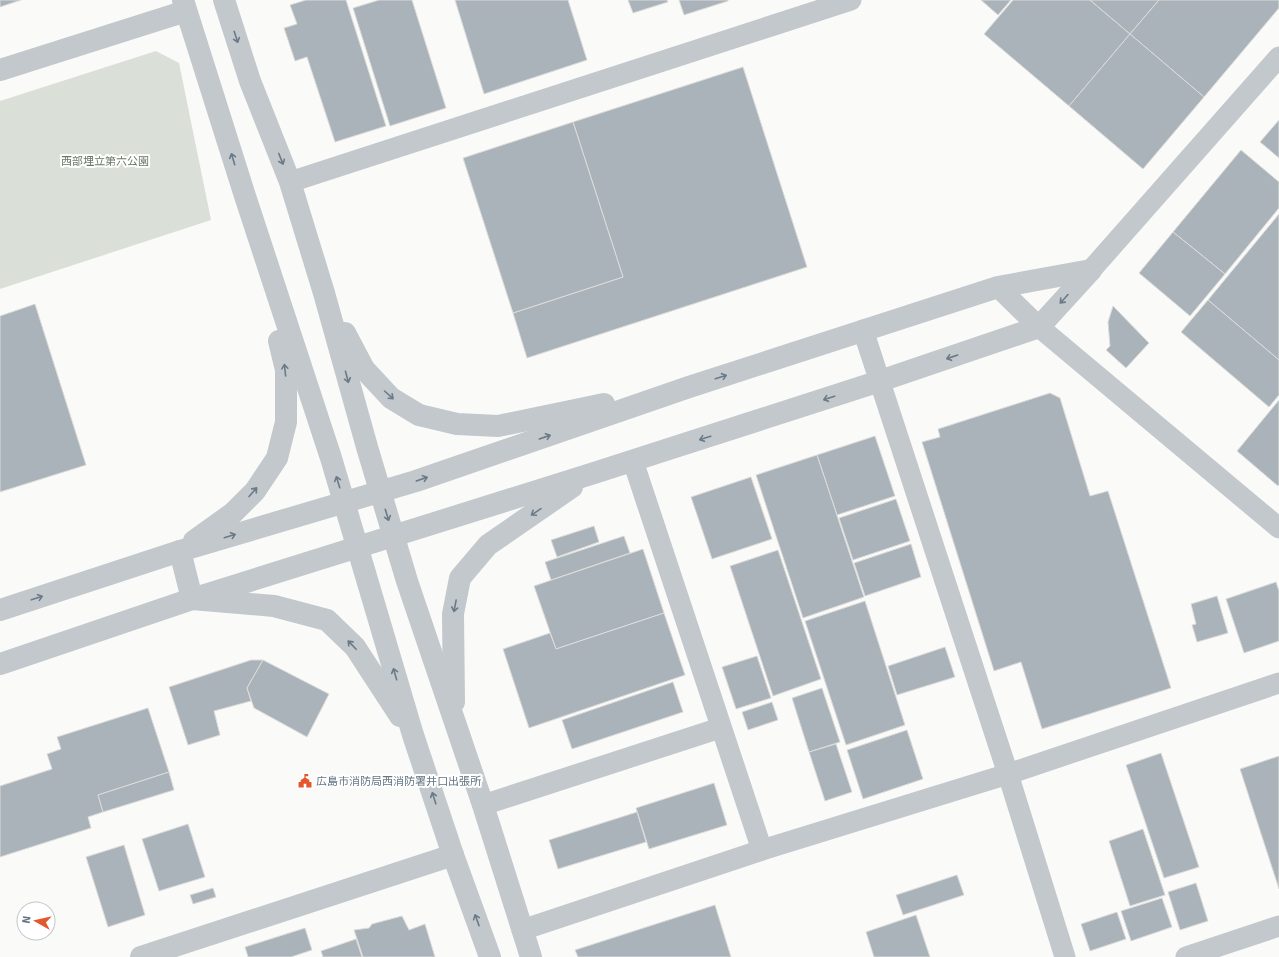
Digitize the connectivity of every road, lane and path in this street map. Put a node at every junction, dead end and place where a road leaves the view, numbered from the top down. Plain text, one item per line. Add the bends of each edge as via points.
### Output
1 (224, 0) edge
2 (851, 0) edge
3 (185, 5) edge
4 (1279, 57) edge
5 (0, 70) edge
6 (290, 182) junction
7 (244, 196) junction
8 (1091, 270) junction
9 (998, 287) junction
10 (324, 293) junction
11 (1039, 327) junction
12 (863, 330) junction
13 (880, 381) junction
14 (689, 387) junction
15 (633, 461) junction
16 (591, 474) junction
17 (380, 492) junction
18 (344, 502) junction
19 (1279, 528) edge
20 (394, 537) junction
21 (358, 548) junction
22 (180, 551) junction
23 (192, 599) junction
24 (0, 610) edge
25 (0, 664) edge
26 (1279, 683) edge
27 (454, 723) junction
28 (720, 728) junction
29 (413, 735) junction
30 (1008, 774) junction
31 (483, 805) junction
32 (762, 850) junction
33 (452, 855) junction
34 (1279, 926) edge
35 (522, 930) junction
36 (141, 957) edge
37 (490, 957) edge
38 (531, 957) edge
39 (1065, 957) edge
40 (1186, 957) edge

1 -> 6 street via 250,81
2 - 6 street
3 - 5 street
7 -> 3 street
4 - 8 street
6 - 10 street
18 -> 7 street
22 -> 7 street via 233,512 255,491 277,458 286,422 286,370
8 - 9 street
8 -> 11 street
9 - 11 street
9 - 12 street
10 -> 14 street via 364,369 391,398 419,415 457,424 498,426
10 -> 17 street
11 -> 13 street
11 - 19 street
12 - 13 street
14 -> 12 street
13 -> 15 street
13 - 30 street
17 -> 14 street
15 - 16 street
15 - 28 street
16 - 20 street
16 -> 27 street via 488,545 460,578 453,614
17 - 18 street
17 -> 20 street
18 - 21 street
22 -> 18 street
20 - 21 street
20 - 27 street
21 - 23 street
29 -> 21 street
22 - 23 street
24 -> 22 street
23 - 25 street
29 -> 23 street via 355,646 327,620 274,606
26 - 30 street
27 - 31 street
28 - 31 street
28 - 32 street
33 -> 29 street
30 - 32 street
30 - 39 street
31 - 35 street
32 - 35 street
33 - 36 street
37 -> 33 street
34 - 40 street
35 - 38 street

